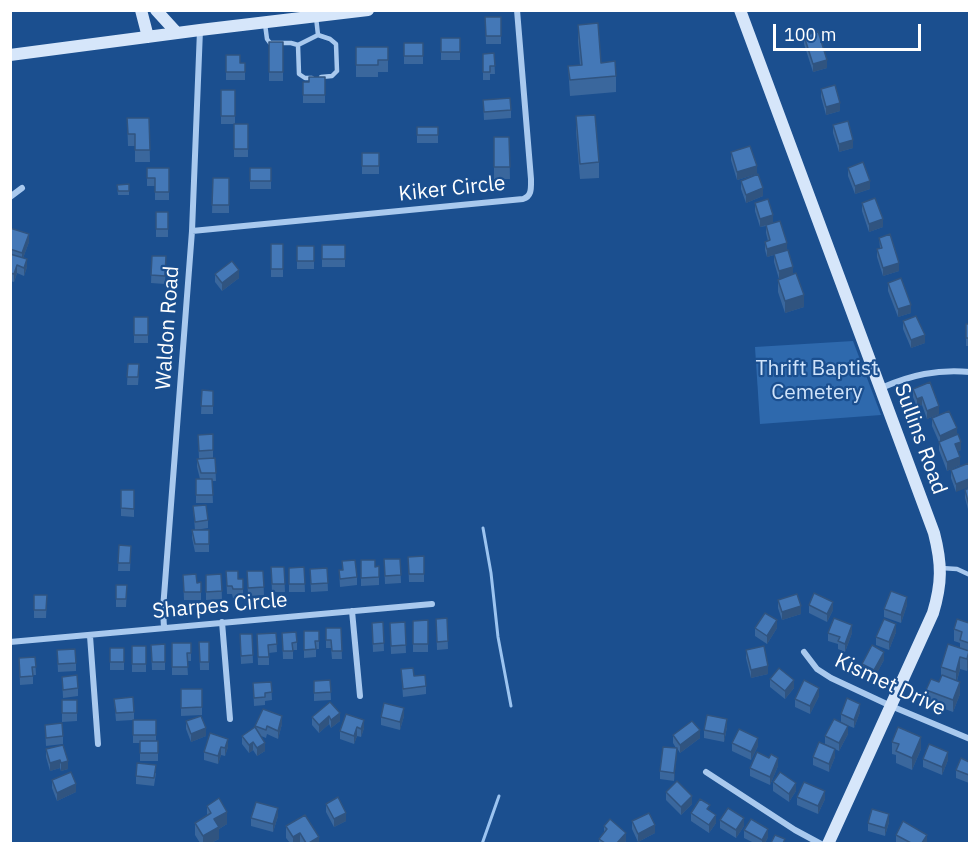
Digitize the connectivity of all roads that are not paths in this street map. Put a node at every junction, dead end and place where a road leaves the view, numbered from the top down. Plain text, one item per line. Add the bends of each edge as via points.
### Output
1 (141, 10) edge
2 (156, 10) edge
3 (368, 10) edge
4 (517, 10) edge
5 (740, 10) edge
6 (316, 14) edge
7 (264, 22) junction
8 (200, 30) junction
9 (177, 33) junction
10 (318, 35) junction
11 (148, 37) junction
12 (298, 45) junction
13 (10, 55) edge
14 (22, 188) dead end
15 (10, 197) edge
16 (192, 231) junction
17 (969, 372) edge
18 (881, 388) junction
19 (941, 567) junction
20 (969, 575) edge
21 (432, 604) dead end
22 (352, 611) junction
23 (222, 622) junction
24 (164, 628) junction
25 (90, 636) junction
26 (10, 642) edge
27 (804, 652) dead end
28 (360, 696) dead end
29 (891, 706) junction
30 (230, 719) dead end
31 (969, 739) edge
32 (98, 744) dead end
33 (706, 772) dead end
34 (821, 843) edge
35 (828, 843) edge

1 - 11 street
2 - 9 street
3 - 6 street
4 - 16 street, Kiker Circle via 531,179 528,196
5 - 18 street, Sullins Road
6 - 7 street
6 - 10 lane
7 - 8 street
7 - 12 lane via 270,43
8 - 9 street
8 - 16 street, Waldon Road
9 - 11 street
10 - 12 lane
10 - 12 lane via 336,44 337,71 332,76 305,78 298,74
11 - 13 street
14 - 15 street
16 - 24 street, Waldon Road
17 - 18 street via 925,372
18 - 19 street, Sullins Road via 934,533
19 - 20 lane
19 - 29 street, Sullins Road via 933,613
21 - 22 street, Sharpes Circle
22 - 23 street, Sharpes Circle
22 - 28 street
23 - 24 street, Sharpes Circle
23 - 30 street
24 - 25 street, Sharpes Circle
25 - 26 street, Sharpes Circle
25 - 32 street
27 - 29 street, Kismet Drive via 817,669
29 - 31 street, Kismet Drive
29 - 35 street, Sullins Road
33 - 34 street

